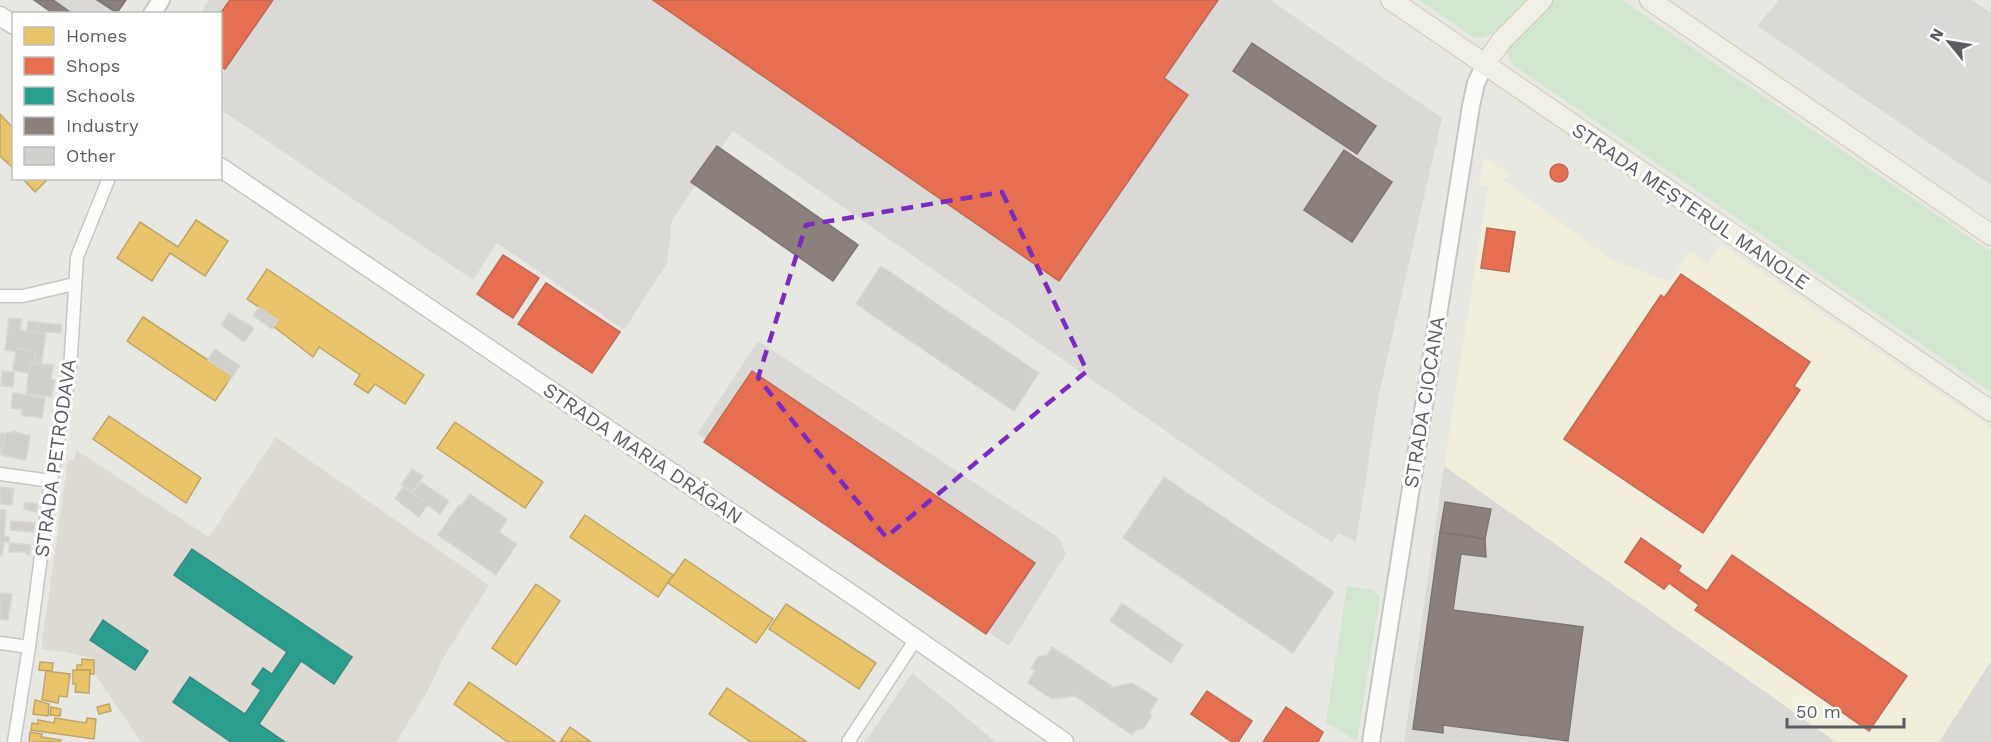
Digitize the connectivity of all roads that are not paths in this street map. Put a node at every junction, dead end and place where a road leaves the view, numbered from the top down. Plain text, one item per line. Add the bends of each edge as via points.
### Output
1 (1391, 0) edge
2 (1542, 0) edge
3 (1650, 0) edge
4 (1485, 64) junction
5 (222, 168) edge
6 (108, 180) edge
7 (1991, 235) edge
8 (74, 284) junction
9 (0, 296) edge
10 (1991, 411) edge
11 (0, 474) edge
12 (51, 481) junction
13 (916, 639) junction
14 (0, 643) edge
15 (29, 647) junction
16 (14, 742) edge
17 (848, 742) edge
18 (1064, 742) edge
19 (1371, 742) edge

1 - 4 main road, STRADA MEȘTERUL MANOLE
2 - 4 main road via 1502,40
3 - 7 main road
4 - 10 main road, STRADA MEȘTERUL MANOLE
4 - 19 street, STRADA CIOCANA via 1472,106
5 - 13 main road, STRADA MARIA DRĂGAN
6 - 8 street, STRADA PETRODAVA via 77,257
8 - 9 street via 23,296
8 - 12 street, STRADA PETRODAVA via 70,370
11 - 12 street
12 - 15 street, STRADA PETRODAVA
13 - 17 street
13 - 18 main road, STRADA MARIA DRĂGAN
14 - 15 street
15 - 16 street, STRADA PETRODAVA

